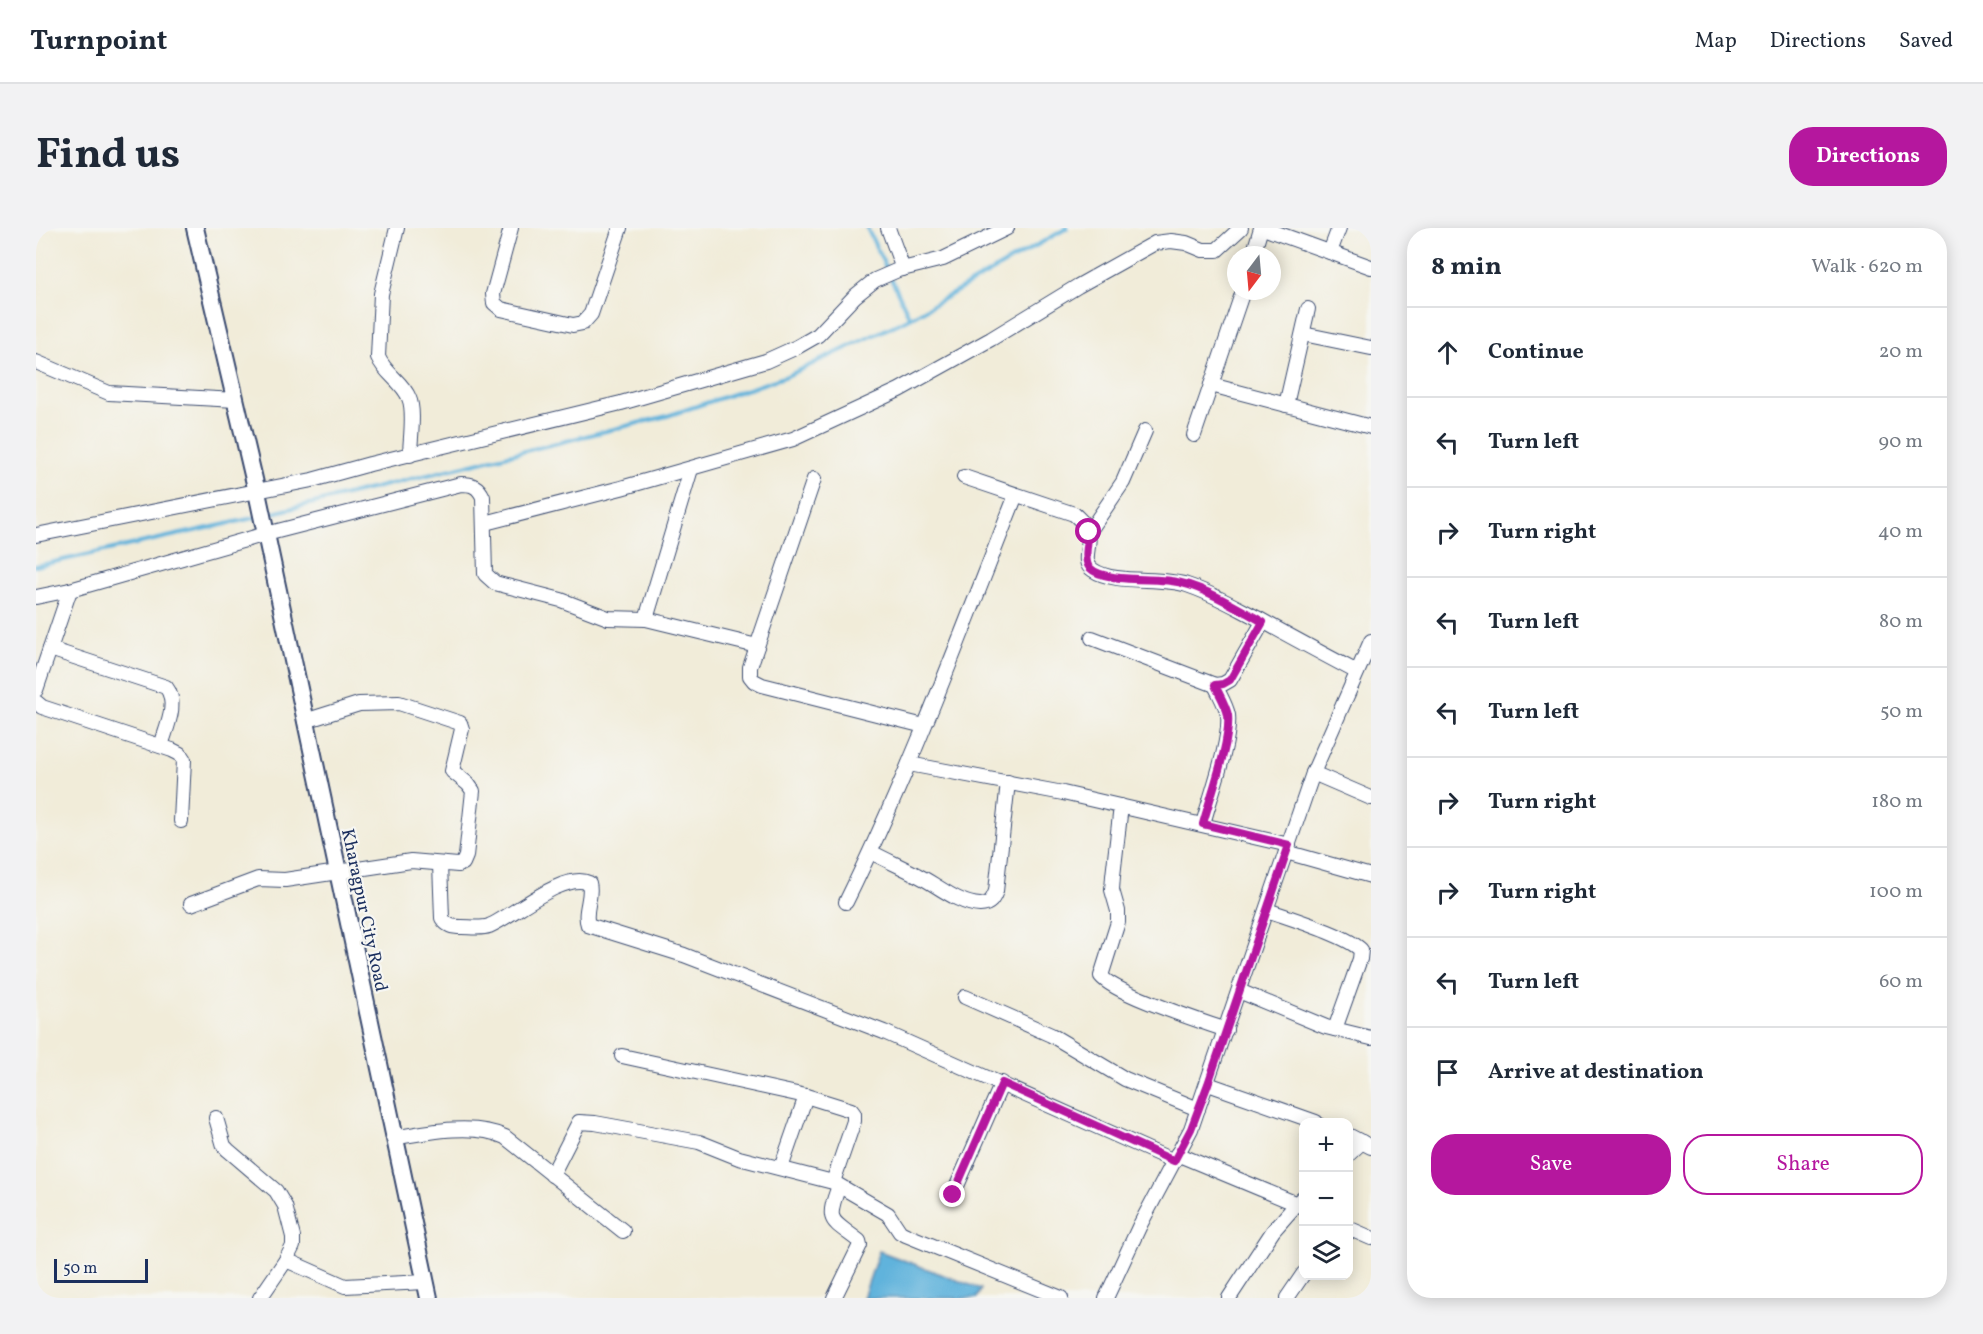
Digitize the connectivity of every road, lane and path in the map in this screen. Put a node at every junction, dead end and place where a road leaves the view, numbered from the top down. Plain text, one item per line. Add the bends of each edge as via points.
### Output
1 (195, 228) edge
2 (397, 228) edge
3 (511, 228) edge
4 (620, 228) edge
5 (888, 228) edge
6 (1007, 228) edge
7 (1241, 228) edge
8 (1262, 228) edge
9 (1339, 228) edge
10 (1256, 246) edge
11 (1330, 252) junction
12 (1371, 267) edge
13 (900, 270) junction
14 (1240, 300) edge
15 (1308, 309) dead end
16 (1303, 334) junction
17 (1371, 348) edge
18 (36, 362) edge
19 (1211, 385) junction
20 (236, 400) junction
21 (1286, 405) junction
22 (1371, 427) edge
23 (1145, 431) dead end
24 (1194, 435) dead end
25 (410, 455) junction
26 (691, 468) junction
27 (964, 477) dead end
28 (814, 479) dead end
29 (1016, 495) junction
30 (259, 499) junction
31 (485, 522) junction
32 (265, 532) junction
33 (1089, 532) junction
34 (36, 535) edge
35 (70, 590) junction
36 (36, 597) edge
37 (646, 619) junction
38 (1263, 622) junction
39 (1092, 638) dead end
40 (1371, 641) edge
41 (757, 646) junction
42 (50, 649) junction
43 (1357, 672) junction
44 (1215, 685) junction
45 (36, 690) edge
46 (36, 702) edge
47 (305, 721) junction
48 (924, 726) junction
49 (161, 746) junction
50 (909, 764) junction
51 (1313, 773) junction
52 (1008, 782) junction
53 (1371, 798) edge
54 (1121, 806) junction
55 (181, 821) dead end
56 (1203, 824) junction
57 (1288, 848) junction
58 (871, 852) junction
59 (440, 864) junction
60 (338, 873) junction
61 (1371, 876) edge
62 (846, 902) dead end
63 (191, 904) dead end
64 (1267, 910) junction
65 (1239, 991) junction
66 (965, 997) dead end
67 (1335, 1029) junction
68 (1226, 1030) junction
69 (1371, 1038) edge
70 (622, 1056) dead end
71 (1002, 1083) junction
72 (1208, 1084) junction
73 (806, 1095) junction
74 (1198, 1109) junction
75 (216, 1118) dead end
76 (1305, 1118) edge
77 (393, 1138) junction
78 (1353, 1138) edge
79 (1369, 1146) edge
80 (1353, 1153) edge
81 (1176, 1157) junction
82 (781, 1168) junction
83 (552, 1175) junction
84 (836, 1184) junction
85 (953, 1195) dead end
86 (1299, 1200) edge
87 (1299, 1201) edge
88 (1353, 1230) edge
89 (623, 1231) dead end
90 (1371, 1238) edge
91 (286, 1260) junction
92 (1299, 1280) edge
93 (427, 1290) edge
94 (260, 1298) edge
95 (834, 1298) edge
96 (1061, 1298) edge
97 (1106, 1298) edge
98 (1229, 1298) edge
99 (1287, 1298) edge

1 - 20 main road, Kharagpur City Road
2 - 25 street via 381,294 378,357 409,398
3 - 4 street via 494,303 501,309 573,325 584,323 591,314
5 - 13 street
6 - 13 street via 943,258
7 - 26 street via 1217,250 1171,241 1155,243 899,390 793,439
8 - 10 street
8 - 11 street
9 - 11 street
11 - 12 street
13 - 25 street via 875,280 818,335 766,361 621,403
14 - 19 street
15 - 16 street
16 - 17 street
16 - 21 street
18 - 20 street via 109,393
19 - 21 street
19 - 24 street
20 - 30 main road, Kharagpur City Road
21 - 22 street
23 - 33 street via 1123,482
25 - 30 street via 312,480
26 - 31 street
26 - 37 street
27 - 29 street
28 - 41 street
29 - 33 street via 1074,514
29 - 48 street
30 - 32 main road, Kharagpur City Road
30 - 34 street
31 - 32 street via 480,490 461,484
31 - 37 street via 488,579 608,618
32 - 35 street
32 - 47 main road, Kharagpur City Road
33 - 38 street via 1087,563 1098,573 1190,585
35 - 36 street
35 - 42 street
37 - 41 street
38 - 43 street
38 - 44 street via 1230,680
39 - 44 street
40 - 43 street
41 - 48 street via 750,676 754,681
42 - 45 street
42 - 49 street via 166,687 172,693 173,704
43 - 51 street
44 - 56 street via 1228,723
46 - 49 street
47 - 59 street via 359,704 399,703 460,723 452,771 473,791 466,856 458,865
47 - 60 main road, Kharagpur City Road
48 - 50 street
49 - 55 street via 180,754 184,760
50 - 52 street
50 - 58 street
51 - 53 street
51 - 57 street
52 - 54 street
52 - 58 street via 996,891 988,903 980,905 961,899
54 - 56 street
54 - 68 street via 1112,890 1118,922 1101,976 1139,998
56 - 57 street
57 - 61 street
57 - 64 street
58 - 62 street
59 - 60 street via 402,862
59 - 71 street via 442,918 453,927 489,926 554,888 583,880 591,888 588,925 684,955 884,1032
60 - 63 street via 285,880 258,879
60 - 77 main road, Kharagpur City Road
64 - 65 street
64 - 67 street via 1355,944 1360,950
65 - 67 street
65 - 68 street
66 - 74 street via 1051,1035 1125,1079
67 - 69 street
68 - 72 street
70 - 73 street
71 - 81 street
71 - 85 street
72 - 74 street
72 - 76 street
73 - 82 street
73 - 84 street via 845,1107 854,1114
74 - 81 street
75 - 91 street via 224,1146 282,1199 293,1237
77 - 83 street via 443,1130 494,1132
77 - 93 main road, Kharagpur City Road
78 - 79 street
79 - 80 street
81 - 86 street
81 - 97 street
82 - 83 street via 699,1142 586,1121 576,1125
82 - 84 street
83 - 89 street
84 - 95 street via 831,1216 860,1245
84 - 96 street via 888,1214 900,1232
87 - 98 street via 1273,1232
88 - 90 street
91 - 93 street via 345,1286
91 - 94 street
92 - 99 street

